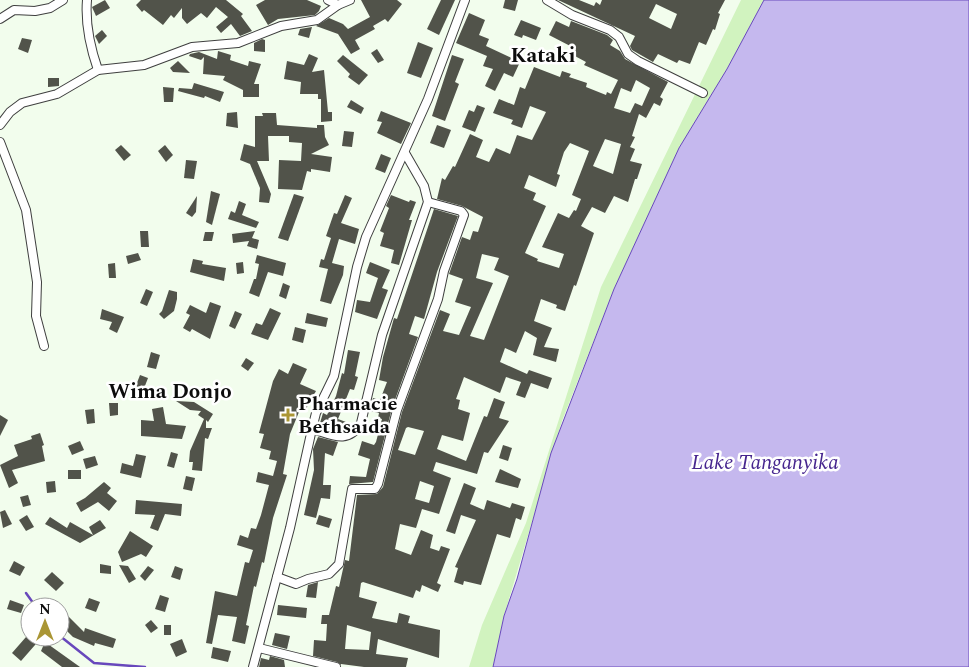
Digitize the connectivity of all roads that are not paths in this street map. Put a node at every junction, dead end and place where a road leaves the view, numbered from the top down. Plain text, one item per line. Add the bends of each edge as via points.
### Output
1 (63, 0) edge
2 (87, 0) edge
3 (328, 0) edge
4 (350, 0) edge
5 (465, 0) edge
6 (547, 0) edge
7 (338, 5) junction
8 (0, 19) edge
9 (98, 70) junction
10 (703, 93) dead end
11 (0, 125) edge
12 (0, 142) edge
13 (405, 153) junction
14 (428, 202) junction
15 (44, 346) dead end
16 (312, 429) junction
17 (277, 577) junction
18 (259, 648) junction
19 (253, 667) edge
20 (336, 667) edge

1 - 8 street via 50,8 14,10
2 - 9 street via 91,48
3 - 7 street
4 - 7 street
5 - 13 street
6 - 10 street via 572,15 610,30 628,54 638,61
7 - 9 street via 317,20 281,26 238,43 192,47 144,65
9 - 11 street via 56,94 22,103
12 - 15 street via 26,210 37,282 36,316
13 - 14 street via 424,186
13 - 16 street via 366,237 334,376
14 - 16 street via 382,335 361,423 355,433 344,438
14 - 17 street via 461,211 464,215 397,410 378,484 371,490 352,489 339,564 334,571 296,584
16 - 17 street
17 - 18 street
18 - 19 street
18 - 20 street

